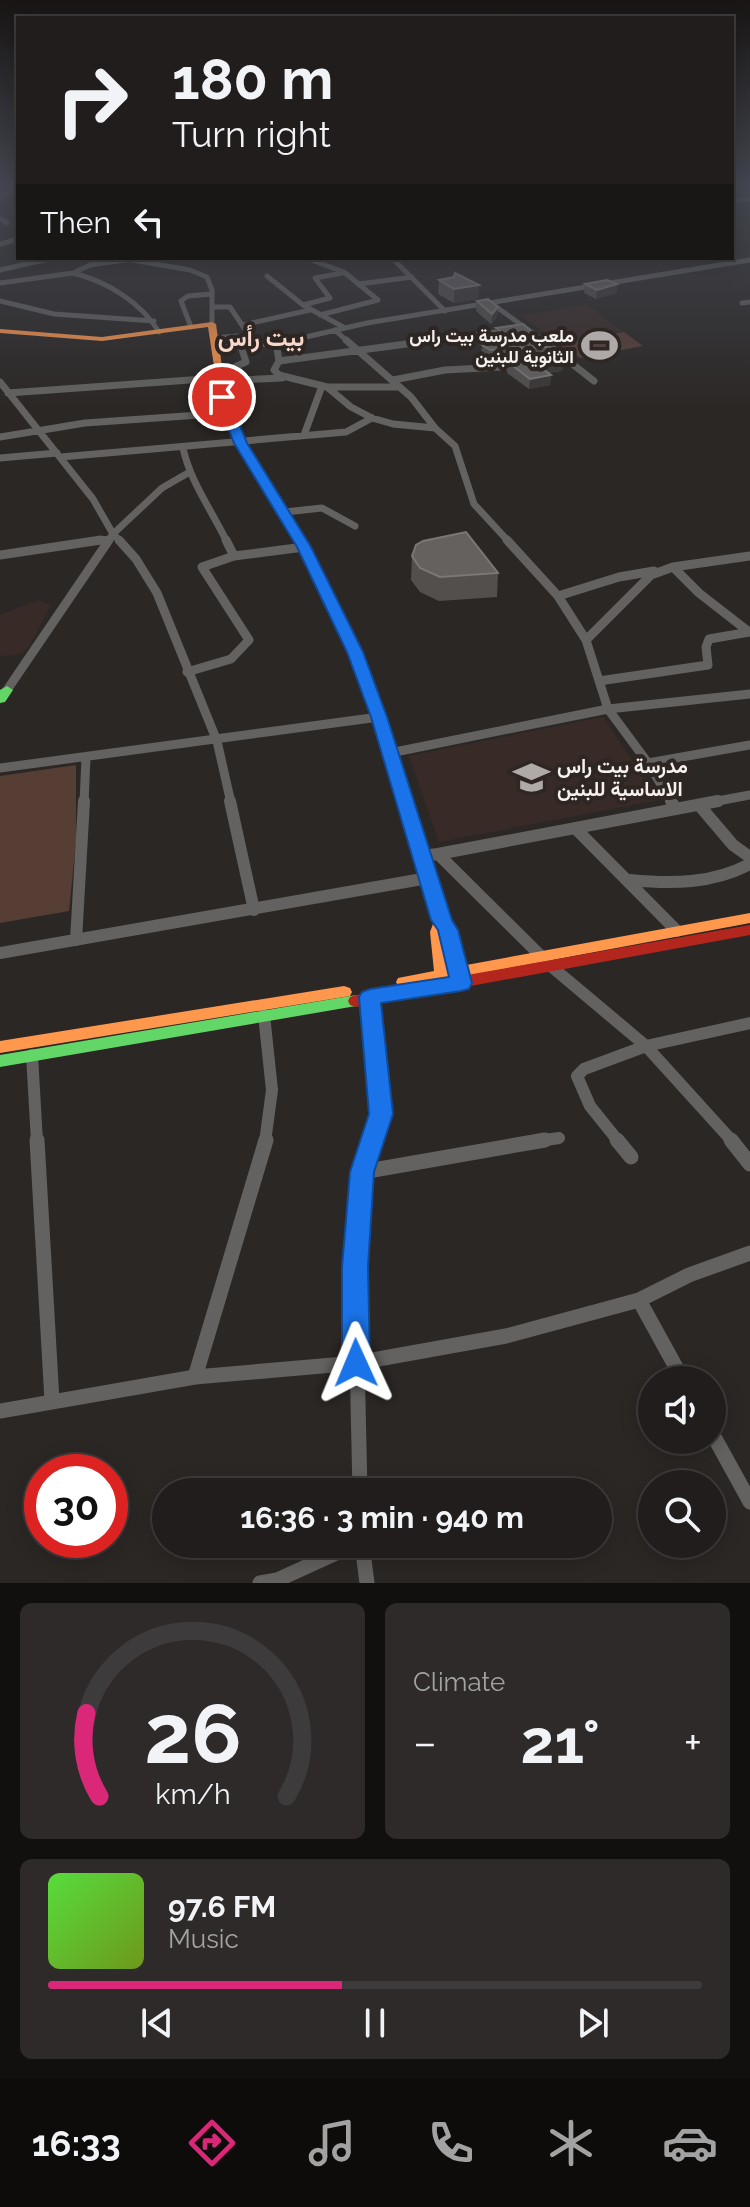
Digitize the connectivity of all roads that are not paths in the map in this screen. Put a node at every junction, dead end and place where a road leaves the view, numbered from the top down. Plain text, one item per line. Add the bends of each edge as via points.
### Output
1 (40, 261) edge
2 (111, 261) edge
3 (139, 261) edge
4 (314, 261) edge
5 (394, 261) edge
6 (749, 261) edge
7 (0, 270) edge
8 (344, 272) junction
9 (73, 273) junction
10 (267, 276) dead end
11 (412, 277) junction
12 (0, 283) edge
13 (359, 284) junction
14 (212, 294) junction
15 (0, 301) edge
16 (491, 303) junction
17 (303, 305) junction
18 (213, 307) junction
19 (310, 310) junction
20 (445, 311) junction
21 (320, 315) junction
22 (243, 325) junction
23 (156, 326) junction
24 (191, 327) junction
25 (527, 328) junction
26 (340, 329) junction
27 (0, 331) edge
28 (238, 336) junction
29 (214, 337) junction
30 (276, 342) junction
31 (241, 345) junction
32 (361, 350) junction
33 (279, 361) junction
34 (571, 362) junction
35 (542, 365) edge
36 (527, 366) edge
37 (218, 378) junction
38 (284, 378) junction
39 (594, 381) dead end
40 (0, 382) edge
41 (396, 384) junction
42 (325, 386) junction
43 (8, 393) junction
44 (228, 413) junction
45 (372, 418) junction
46 (435, 428) junction
47 (36, 429) junction
48 (304, 435) junction
49 (0, 437) edge
50 (241, 443) junction
51 (183, 448) junction
52 (59, 455) junction
53 (0, 458) edge
54 (188, 473) junction
55 (285, 512) junction
56 (355, 526) dead end
57 (111, 537) junction
58 (304, 547) junction
59 (0, 555) edge
60 (234, 556) junction
61 (750, 556) edge
62 (668, 568) junction
63 (558, 596) junction
64 (750, 632) edge
65 (586, 640) junction
66 (187, 672) junction
67 (599, 681) junction
68 (2, 693) edge
69 (750, 694) edge
70 (608, 709) junction
71 (379, 717) junction
72 (217, 741) junction
73 (750, 745) edge
74 (390, 753) junction
75 (86, 758) junction
76 (648, 763) junction
77 (0, 768) edge
78 (750, 795) edge
79 (699, 805) junction
80 (676, 809) junction
81 (575, 828) junction
82 (438, 854) junction
83 (421, 856) junction
84 (750, 857) edge
85 (750, 864) edge
86 (428, 878) junction
87 (630, 880) junction
88 (254, 910) junction
89 (750, 918) edge
90 (442, 920) junction
91 (750, 930) edge
92 (677, 931) junction
93 (76, 940) junction
94 (0, 953) edge
95 (547, 962) junction
96 (460, 979) junction
97 (443, 981) junction
98 (370, 997) junction
99 (264, 1015) junction
100 (750, 1023) edge
101 (646, 1046) junction
102 (0, 1047) edge
103 (32, 1055) junction
104 (0, 1061) edge
105 (559, 1138) dead end
106 (631, 1157) dead end
107 (750, 1164) edge
108 (362, 1172) junction
109 (750, 1253) edge
110 (639, 1300) junction
111 (356, 1363) junction
112 (675, 1366) edge
113 (195, 1377) junction
114 (52, 1401) junction
115 (0, 1411) edge
116 (724, 1454) edge
117 (360, 1478) edge
118 (750, 1502) edge
119 (325, 1558) edge
120 (364, 1558) edge
121 (260, 1583) edge
122 (367, 1583) edge

1 - 7 street
2 - 9 street
3 - 14 street via 202,274
4 - 8 street
5 - 11 street
6 - 16 street
8 - 13 street
8 - 17 street via 315,278 330,298
9 - 12 street
9 - 23 street via 104,282
10 - 17 street
11 - 13 street
11 - 20 street
13 - 21 street via 377,301
14 - 18 street
14 - 24 street via 181,301
15 - 23 street via 54,314
16 - 20 street
16 - 25 street
17 - 19 street
18 - 22 street via 230,307
18 - 29 street
19 - 21 street
19 - 22 street
20 - 26 street
21 - 26 street
22 - 28 street via 244,333
23 - 24 street
23 - 27 street via 91,339
24 - 29 street
25 - 32 street
25 - 34 street
26 - 30 street
26 - 32 street
28 - 29 street
28 - 31 street
29 - 31 street
29 - 37 street
30 - 31 street
30 - 33 street
31 - 37 street via 245,364
32 - 33 street
32 - 41 street
33 - 38 street via 274,370
34 - 35 street
34 - 39 street
36 - 41 street via 445,370
37 - 38 street
37 - 43 street
37 - 44 street
38 - 42 street
40 - 43 street
41 - 42 street
41 - 46 street
42 - 45 street
42 - 48 street
43 - 47 street
44 - 47 street via 123,417
44 - 50 street
45 - 46 street
45 - 48 street via 348,432
46 - 63 street via 459,454 468,491 483,517
47 - 49 street
47 - 52 street
48 - 50 street
50 - 51 street
50 - 55 street
51 - 52 street
51 - 54 street
52 - 53 street
52 - 57 street via 103,513
54 - 57 street via 152,496
54 - 60 street
55 - 56 street via 322,508
55 - 58 street
57 - 59 street
57 - 66 street via 147,575
57 - 68 street
58 - 60 street
58 - 71 street via 355,652
60 - 66 street via 202,567 246,631 246,648 233,658
61 - 62 street
62 - 63 street
62 - 64 street
62 - 65 street via 636,588
63 - 65 street
64 - 67 street via 706,641 708,665
65 - 67 street
66 - 72 street
67 - 70 street
69 - 70 street
70 - 74 street
70 - 76 street
71 - 72 street
71 - 74 street
72 - 75 street
72 - 88 street
73 - 76 street
74 - 83 street
75 - 77 street
75 - 93 street
76 - 80 street
78 - 79 street
79 - 80 street
79 - 84 street
80 - 81 street
81 - 82 street
81 - 87 street
82 - 83 street
82 - 95 street
83 - 86 street
85 - 87 street via 693,882
86 - 88 street
86 - 90 street
87 - 92 street
88 - 93 street
89 - 92 street
90 - 96 street
90 - 97 street via 438,932
91 - 95 street
92 - 95 street
93 - 94 street
95 - 96 street
95 - 101 street
96 - 97 street
97 - 98 street
97 - 102 street
98 - 99 street
98 - 108 street via 381,1114
99 - 103 street
99 - 113 street via 272,1099 256,1176
100 - 101 street
101 - 106 street via 577,1076 583,1096
101 - 107 street
103 - 104 street
103 - 114 street
105 - 108 street
108 - 111 street via 355,1267
109 - 110 street
110 - 111 street via 506,1336
110 - 112 street
111 - 113 street
111 - 117 street
113 - 114 street
114 - 115 street
116 - 118 street
119 - 121 street
120 - 122 street

